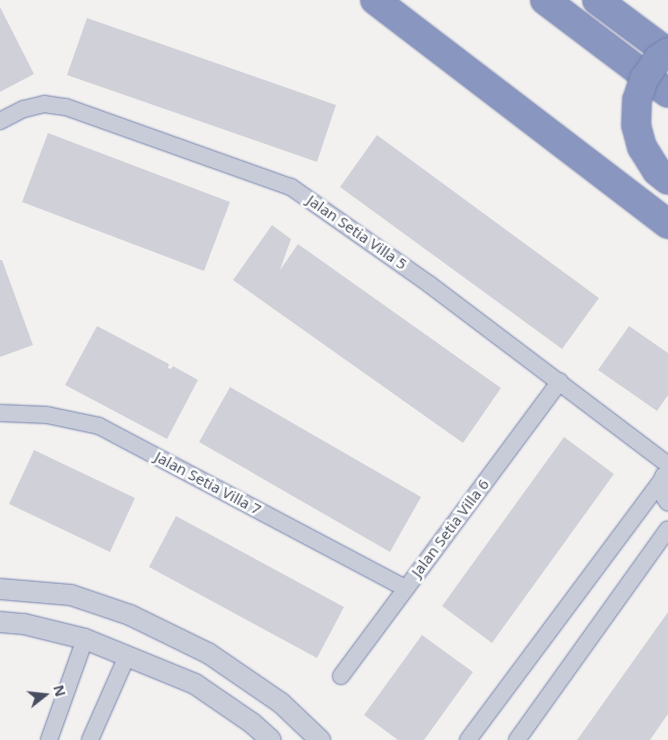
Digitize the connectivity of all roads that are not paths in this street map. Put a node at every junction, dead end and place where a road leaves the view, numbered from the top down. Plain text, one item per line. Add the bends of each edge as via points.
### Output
1 (375, 0) edge
2 (545, 0) edge
3 (597, 0) edge
4 (668, 52) edge
5 (668, 93) edge
6 (0, 122) edge
7 (668, 180) edge
8 (668, 224) edge
9 (560, 381) junction
10 (0, 413) edge
11 (668, 465) edge
12 (664, 475) edge
13 (668, 503) edge
14 (668, 529) edge
15 (405, 588) junction
16 (0, 589) edge
17 (0, 622) edge
18 (85, 639) junction
19 (128, 656) junction
20 (341, 676) dead end
21 (49, 740) edge
22 (90, 740) edge
23 (271, 740) edge
24 (320, 740) edge
25 (468, 740) edge
26 (517, 740) edge

1 - 8 highway
2 - 5 highway
3 - 4 highway
4 - 7 highway, bridge via 658,59 644,79 637,100 636,125 642,147 657,171
6 - 9 street, Jalan Setia Villa 5 via 24,109 44,104 66,107 290,187
9 - 11 street, Jalan Setia Villa 5
9 - 15 street, Jalan Setia Villa 6
10 - 15 street, Jalan Setia Villa 7 via 47,415 99,426
12 - 13 street via 660,491
12 - 25 street
14 - 26 street
15 - 20 street, Jalan Setia Villa 6
16 - 24 street via 71,595 130,615 208,653 281,703
17 - 18 street via 24,624
18 - 19 street
18 - 21 street
19 - 22 street
19 - 23 street via 196,684

